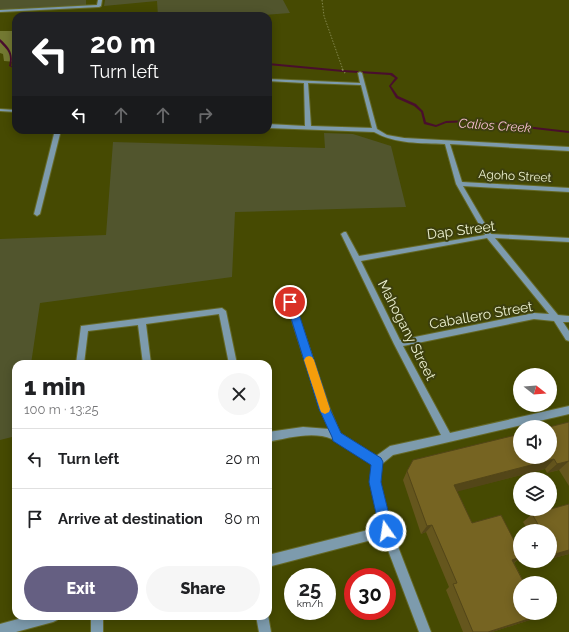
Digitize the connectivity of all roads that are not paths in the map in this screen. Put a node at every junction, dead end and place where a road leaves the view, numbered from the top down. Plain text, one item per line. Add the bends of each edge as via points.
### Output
1 (100, 0) edge
2 (0, 11) edge
3 (360, 73) road end
4 (272, 80) edge
5 (306, 82) junction
6 (362, 84) junction
7 (0, 110) edge
8 (12, 111) edge
9 (272, 126) edge
10 (308, 126) junction
11 (375, 130) junction
12 (57, 134) edge
13 (447, 142) junction
14 (569, 150) edge
15 (459, 184) junction
16 (569, 190) edge
17 (37, 214) dead end
18 (344, 234) dead end
19 (489, 236) junction
20 (569, 240) edge
21 (357, 258) junction
22 (290, 302) dead end
23 (557, 319) junction
24 (569, 319) edge
25 (142, 322) junction
26 (569, 338) edge
27 (398, 344) junction
28 (80, 360) edge
29 (147, 360) edge
30 (232, 360) edge
31 (569, 410) edge
32 (272, 436) edge
33 (337, 437) junction
34 (447, 437) junction
35 (377, 462) junction
36 (386, 531) junction
37 (272, 560) edge
38 (38, 620) edge
39 (97, 620) edge
40 (263, 620) edge
41 (0, 630) edge
42 (97, 632) edge
43 (265, 632) edge
44 (425, 632) edge

1 - 2 street via 99,6
3 - 6 street
4 - 5 street
5 - 6 street
5 - 10 street
6 - 11 street
7 - 8 street
9 - 10 street
10 - 11 street
11 - 13 street via 385,136 404,140
12 - 17 street
13 - 14 street
13 - 15 street
15 - 16 street, Agoho Street
15 - 19 street
18 - 21 street, Mahogany Street
19 - 20 street, Dap Street
19 - 21 street, Dap Street
19 - 23 street
21 - 27 street, Mahogany Street
22 - 33 street via 325,409
23 - 24 street, Caballero Street
23 - 26 street
23 - 27 street, Caballero Street via 534,316
25 - 28 street via 84,328
25 - 29 street
25 - 30 street via 222,310
27 - 34 street, Mahogany Street
31 - 34 street
32 - 33 street via 301,432
33 - 35 street
34 - 35 street via 390,452
35 - 36 street via 375,482
36 - 37 street
36 - 44 street
38 - 41 street
39 - 42 street
40 - 43 street

